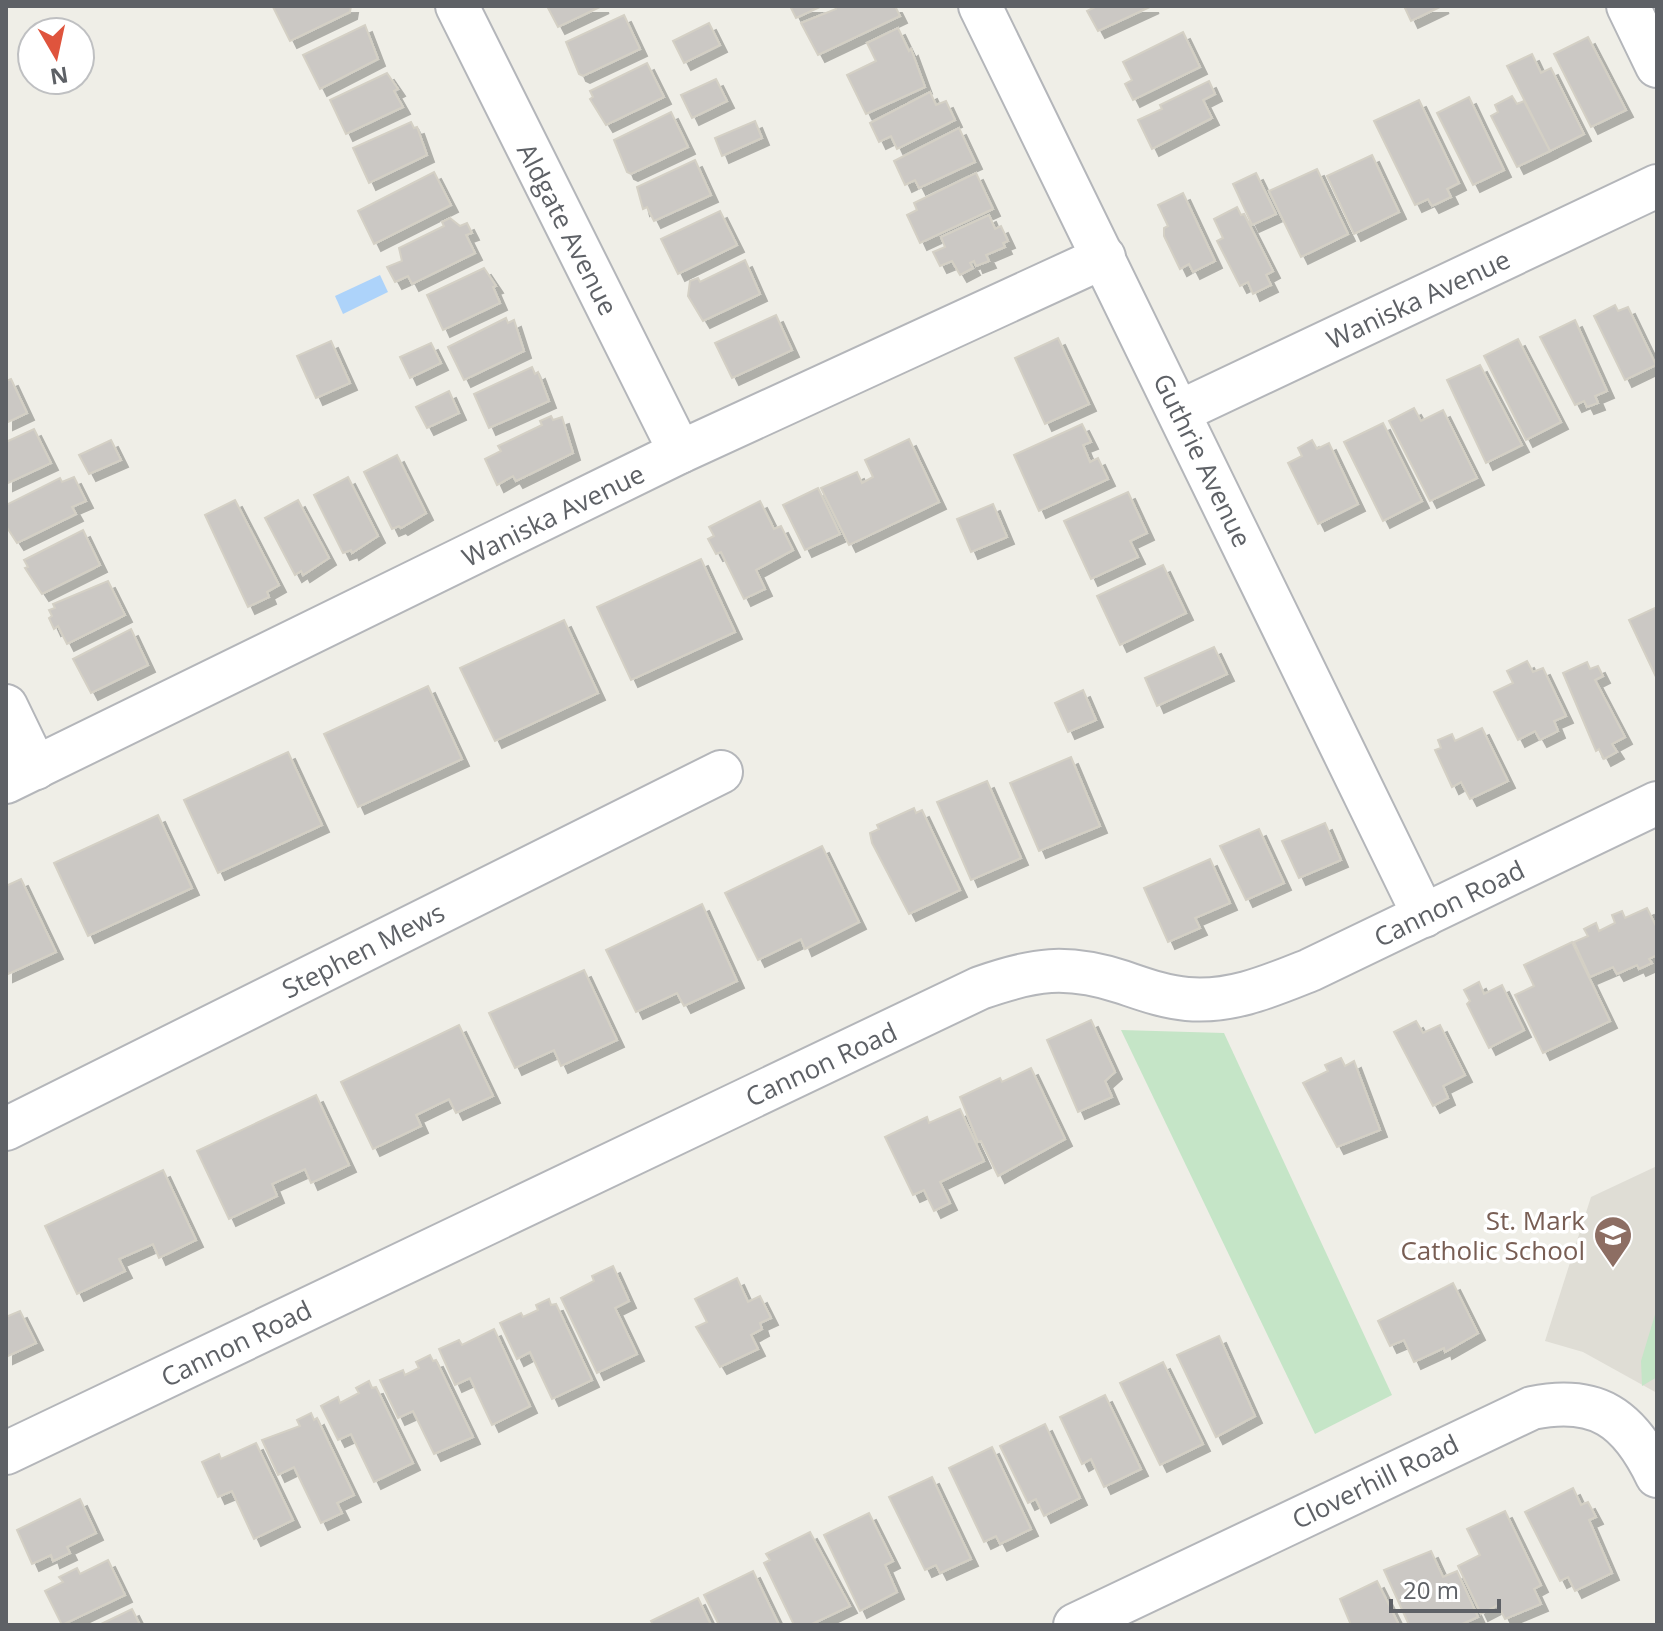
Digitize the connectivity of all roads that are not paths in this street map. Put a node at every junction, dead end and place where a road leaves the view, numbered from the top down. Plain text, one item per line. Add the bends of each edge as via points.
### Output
1 (457, 6) edge
2 (980, 6) edge
3 (1628, 6) edge
4 (1657, 66) edge
5 (1657, 186) edge
6 (1104, 257) junction
7 (1179, 412) junction
8 (680, 452) junction
9 (6, 706) edge
10 (721, 772) dead end
11 (21, 775) edge
12 (1657, 803) edge
13 (1424, 916) junction
14 (6, 1129) edge
15 (6, 1453) edge
16 (1657, 1476) edge
17 (1075, 1625) edge

1 - 8 street, Aldgate Avenue
2 - 6 street, Guthrie Avenue
3 - 4 street
5 - 7 street, Waniska Avenue
6 - 7 street, Guthrie Avenue
6 - 8 street, Waniska Avenue
7 - 13 street, Guthrie Avenue
8 - 11 street, Waniska Avenue
9 - 11 street
10 - 14 street, Stephen Mews
12 - 13 street, Cannon Road
13 - 15 street, Cannon Road via 1310,970 1235,996 1169,996 1088,972 1050,969 980,988
16 - 17 street, Cloverhill Road via 1639,1444 1600,1409 1558,1403 1532,1408

